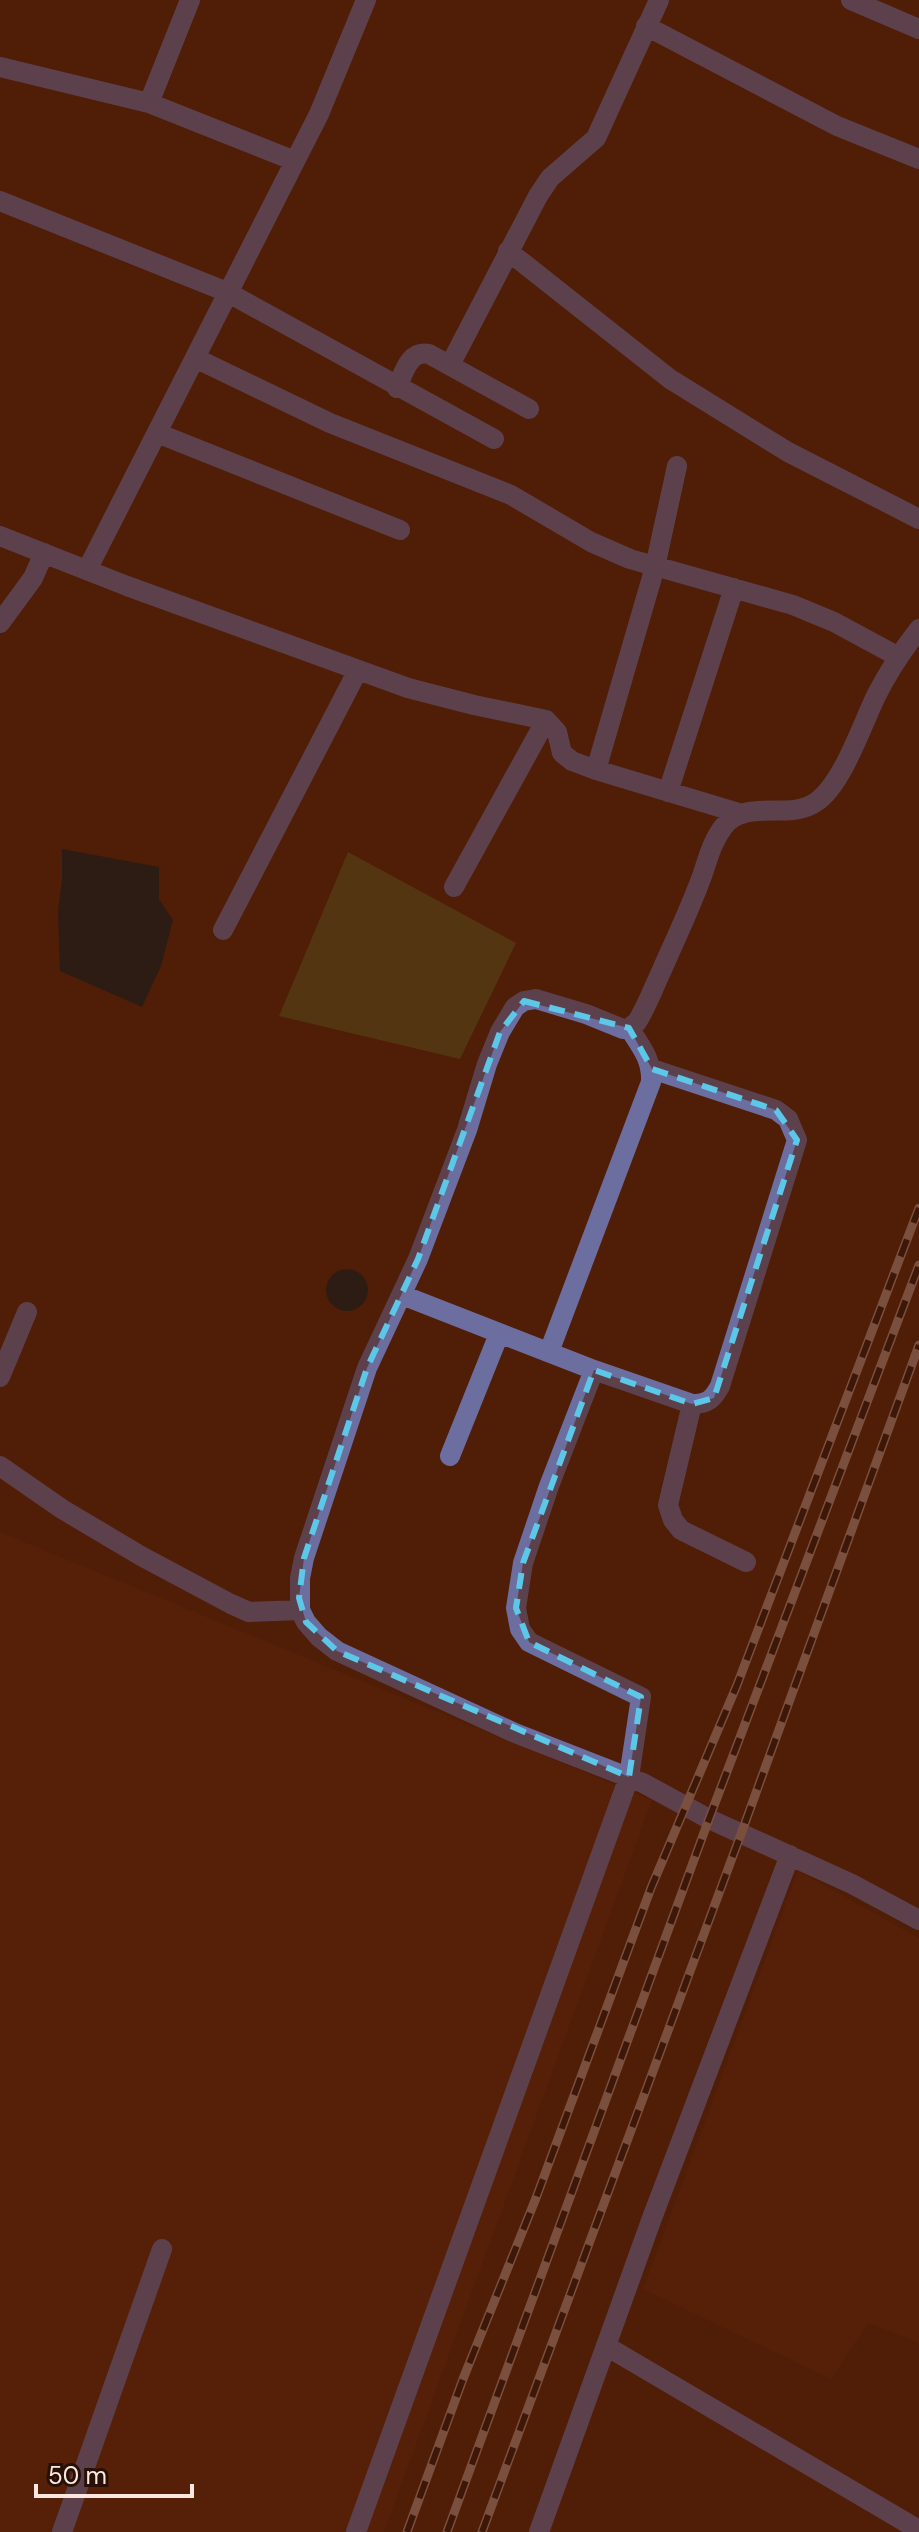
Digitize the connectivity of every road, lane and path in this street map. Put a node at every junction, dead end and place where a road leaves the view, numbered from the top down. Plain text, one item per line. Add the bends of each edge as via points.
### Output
1 (190, 0) edge
2 (366, 0) edge
3 (659, 0) edge
4 (851, 0) edge
5 (646, 26) junction
6 (919, 29) edge
7 (0, 67) edge
8 (149, 103) junction
9 (919, 159) edge
10 (295, 161) junction
11 (0, 201) edge
12 (508, 251) junction
13 (227, 292) junction
14 (195, 358) junction
15 (450, 365) junction
16 (397, 388) junction
17 (529, 409) dead end
18 (157, 433) junction
19 (494, 439) dead end
20 (677, 466) dead end
21 (919, 519) edge
22 (400, 530) dead end
23 (0, 536) edge
24 (44, 553) junction
25 (655, 567) junction
26 (87, 570) junction
27 (734, 588) junction
28 (0, 623) edge
29 (919, 629) edge
30 (897, 656) junction
31 (358, 670) junction
32 (546, 720) junction
33 (596, 770) junction
34 (668, 792) junction
35 (742, 814) junction
36 (454, 887) dead end
37 (223, 930) dead end
38 (629, 1028) junction
39 (652, 1069) junction
40 (402, 1295) junction
41 (27, 1312) dead end
42 (499, 1334) junction
43 (549, 1352) junction
44 (594, 1370) junction
45 (0, 1377) edge
46 (692, 1404) junction
47 (450, 1456) dead end
48 (0, 1466) edge
49 (746, 1562) dead end
50 (300, 1610) junction
51 (629, 1777) junction
52 (790, 1855) junction
53 (919, 1920) edge
54 (162, 2249) dead end
55 (606, 2346) junction
56 (919, 2530) edge
57 (62, 2532) edge
58 (356, 2532) edge
59 (539, 2532) edge

1 - 8 street
2 - 10 street
3 - 5 street
4 - 6 street
5 - 9 street via 837,126
5 - 12 street via 596,138 550,178
7 - 8 street
8 - 10 street
10 - 13 street
11 - 13 street
12 - 15 street
12 - 21 street via 670,379 788,452
13 - 14 street
13 - 16 street
14 - 18 street
14 - 25 street via 330,423 511,495 591,542
15 - 16 street via 421,352 407,365
15 - 17 street
16 - 19 street
18 - 22 street
18 - 26 street
20 - 25 street
23 - 24 street
24 - 26 street
24 - 28 street via 25,592
25 - 27 street
25 - 33 street
26 - 31 street
27 - 30 street via 812,613
27 - 34 street
29 - 30 street
30 - 35 street via 849,756 816,802 800,809
31 - 32 street via 422,692
31 - 37 street
32 - 33 street via 557,732 562,753
32 - 36 street
33 - 34 street
34 - 35 street
35 - 38 street via 725,824 709,851 653,993
38 - 39 street
38 - 40 street via 536,999 515,1007 487,1064 467,1130
39 - 43 street via 648,1096
39 - 46 street via 776,1110 788,1119 797,1140 720,1386 714,1398
40 - 42 street
40 - 50 street via 367,1368 328,1483 300,1578
41 - 45 street
42 - 43 street
42 - 47 street
43 - 44 street
44 - 46 street
44 - 51 street via 523,1563 516,1608 529,1642 641,1697
46 - 49 street via 668,1505 673,1520 681,1530
48 - 50 street via 62,1509 231,1604 249,1612
50 - 51 street via 337,1651 515,1733
51 - 52 street
51 - 58 street
52 - 53 street
52 - 55 street
54 - 57 street
55 - 56 street
55 - 59 street

